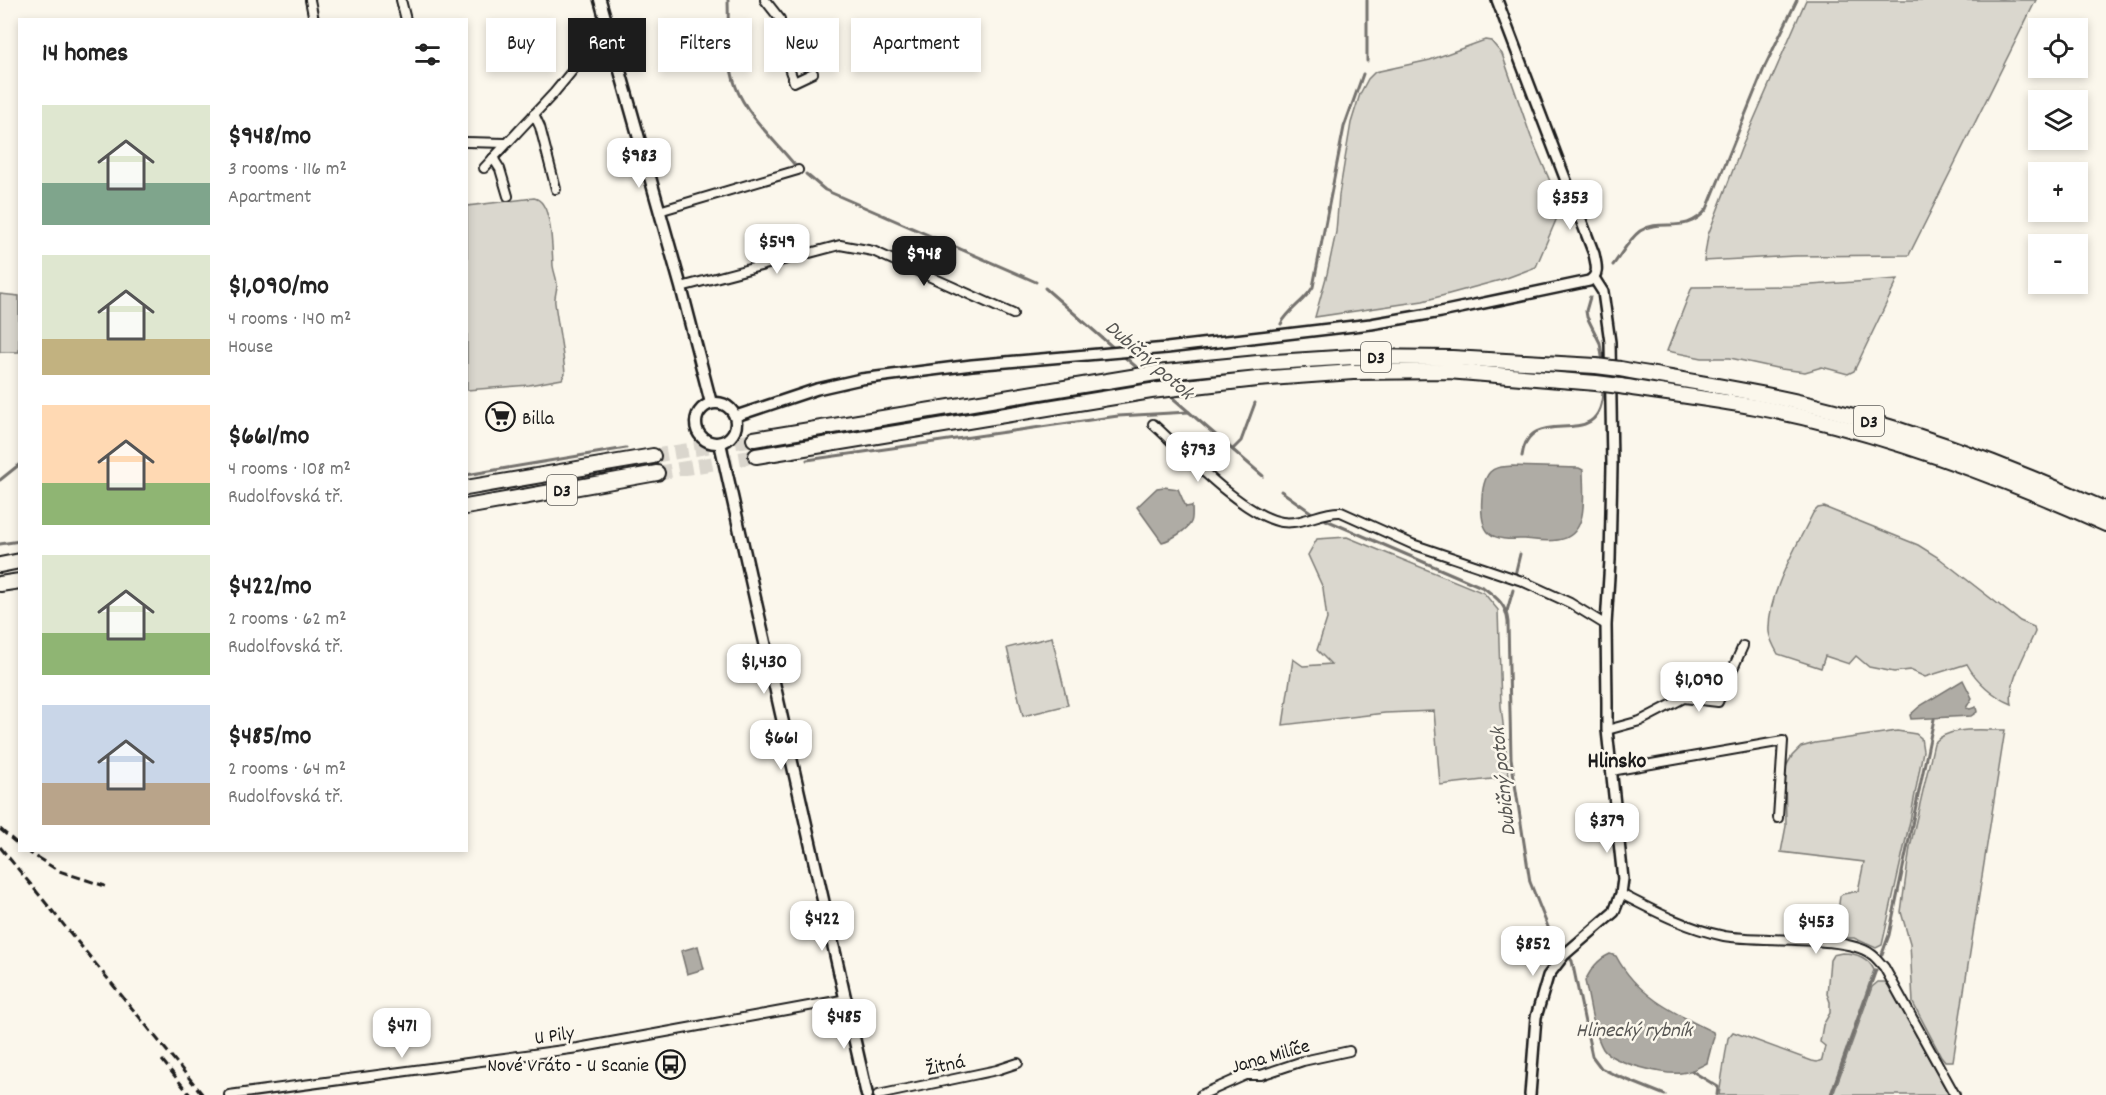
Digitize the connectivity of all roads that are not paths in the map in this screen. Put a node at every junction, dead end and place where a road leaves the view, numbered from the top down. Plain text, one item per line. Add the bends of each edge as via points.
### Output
1 (310, 0) edge
2 (401, 0) edge
3 (600, 0) edge
4 (765, 0) edge
5 (1497, 0) edge
6 (314, 18) edge
7 (406, 18) edge
8 (605, 18) edge
9 (570, 72) edge
10 (621, 72) edge
11 (813, 73) dead end
12 (534, 114) junction
13 (468, 142) edge
14 (506, 143) junction
15 (494, 160) junction
16 (484, 168) dead end
17 (798, 170) dead end
18 (556, 189) dead end
19 (508, 196) dead end
20 (659, 211) junction
21 (1594, 278) junction
22 (681, 287) junction
23 (1013, 314) dead end
24 (711, 403) junction
25 (736, 416) junction
26 (1153, 424) dead end
27 (754, 439) tunnel mouth
28 (720, 443) junction
29 (653, 456) tunnel mouth
30 (756, 456) tunnel mouth
31 (657, 473) tunnel mouth
32 (468, 488) edge
33 (468, 507) edge
34 (2106, 510) edge
35 (2106, 524) edge
36 (18, 561) edge
37 (0, 565) edge
38 (18, 581) edge
39 (0, 584) edge
40 (1606, 625) junction
41 (1743, 646) dead end
42 (1607, 730) junction
43 (1611, 771) junction
44 (1778, 818) dead end
45 (1622, 894) junction
46 (847, 999) junction
47 (1349, 1051) dead end
48 (1018, 1064) dead end
49 (229, 1095) edge
50 (867, 1095) edge
51 (878, 1095) edge
52 (1201, 1095) edge
53 (1530, 1095) edge
54 (1955, 1095) edge

1 - 6 street
2 - 7 street
3 - 8 main road
4 - 11 street via 780,19 780,43 794,82
5 - 21 street via 1594,254
9 - 12 street
10 - 20 main road
12 - 14 street
12 - 18 street
13 - 14 street
14 - 15 street
15 - 16 street
15 - 19 street
17 - 20 street
20 - 22 main road
21 - 25 street via 1371,324 861,379
21 - 40 street via 1603,292 1610,342 1612,465
22 - 23 street via 840,245 873,251
22 - 24 main road
24 - 25 main road via 728,406
24 - 28 main road via 697,417 698,431 707,441
25 - 28 main road via 736,430
26 - 40 street via 1226,491 1262,516 1283,522 1341,512 1412,544 1522,581
27 - 34 highway, D3, bridge via 1156,373 1353,357 1452,358 1596,366 1759,393 1938,443
28 - 46 main road
29 - 32 highway, D3
30 - 35 highway, D3, bridge via 1173,388 1353,372 1448,372 1596,383 1756,407 1848,429 1935,456
31 - 33 highway, D3
36 - 37 highway
38 - 39 highway
40 - 42 street
41 - 42 street via 1718,702 1684,698 1640,721
42 - 43 street
43 - 44 street via 1783,741
43 - 45 street
45 - 53 street via 1614,912 1566,953 1548,976 1536,1017
45 - 54 street via 1691,927 1725,936 1853,945 1870,953 1884,967
46 - 49 street, U Pily via 578,1048
46 - 50 main road
47 - 52 street, Jana Milíče via 1261,1075 1246,1075
48 - 51 street, Žitná

